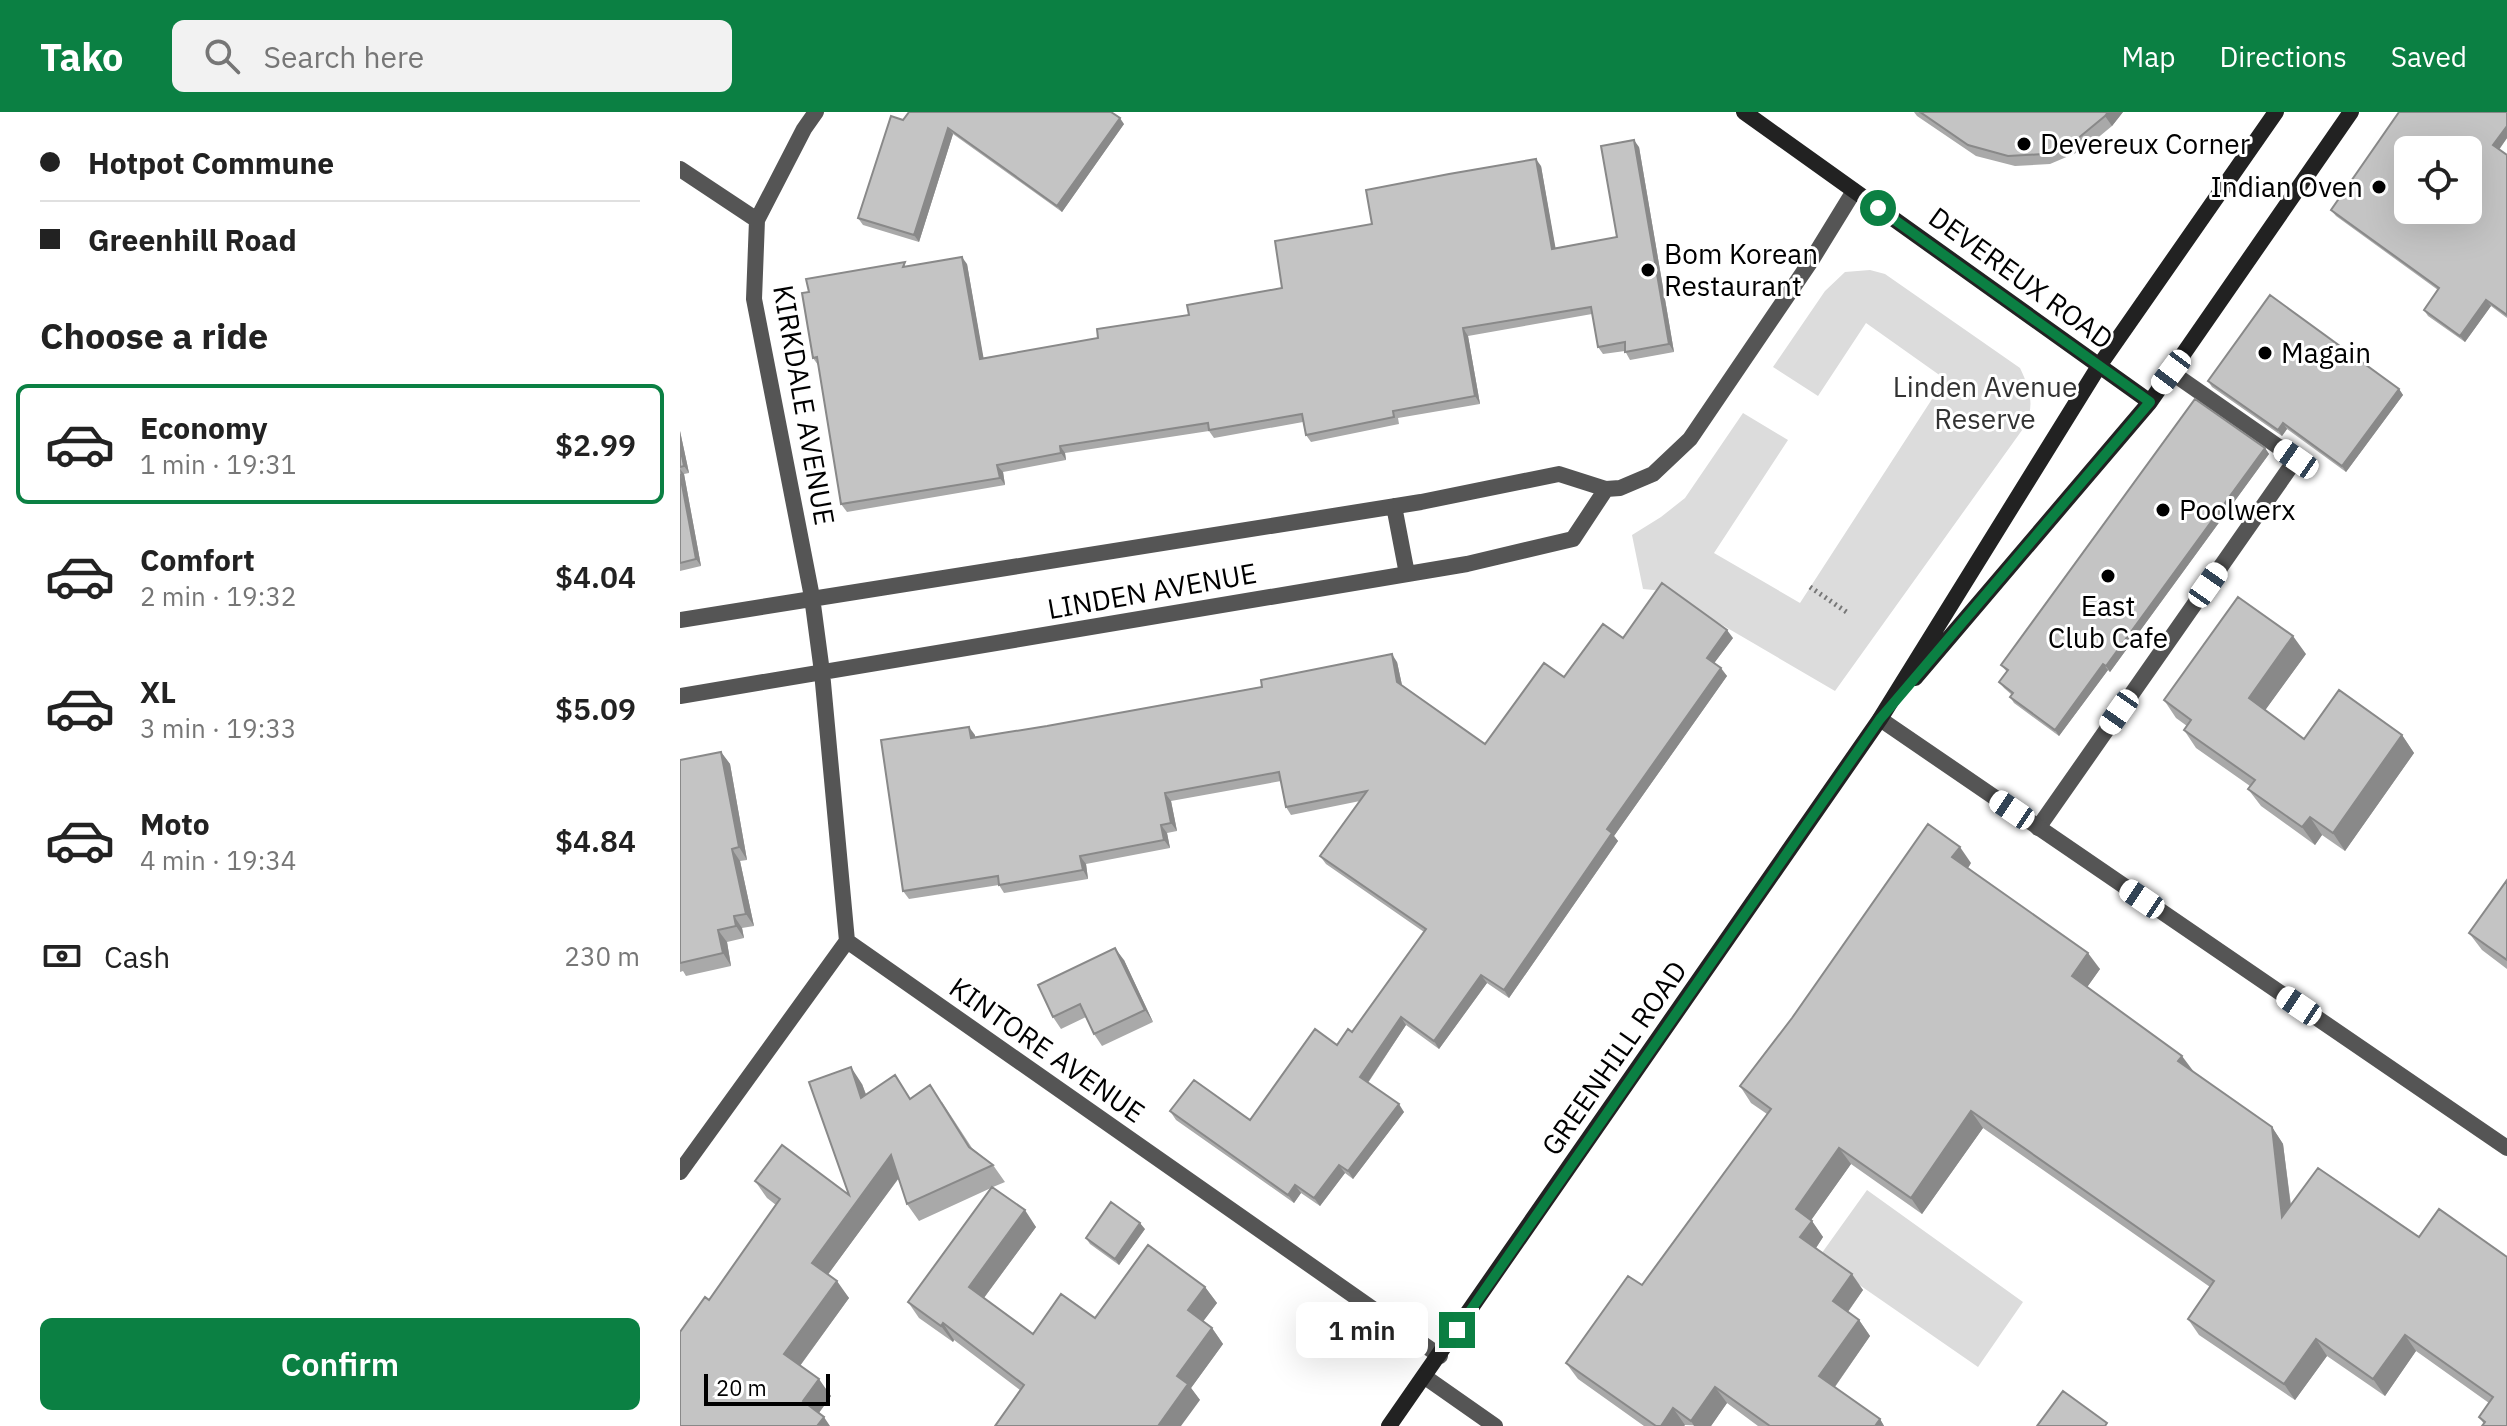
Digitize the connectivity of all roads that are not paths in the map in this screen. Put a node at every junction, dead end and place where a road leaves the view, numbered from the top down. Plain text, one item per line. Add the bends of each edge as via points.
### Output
1 (816, 112) edge
2 (1744, 112) edge
3 (2276, 112) edge
4 (2351, 112) edge
5 (680, 169) edge
6 (1854, 191) junction
7 (757, 220) junction
8 (2099, 366) junction
9 (2171, 372) junction
10 (2150, 402) junction
11 (1606, 489) junction
12 (1394, 506) junction
13 (1407, 574) junction
14 (812, 597) junction
15 (680, 620) edge
16 (822, 672) junction
17 (680, 696) edge
18 (1880, 719) junction
19 (2038, 828) junction
20 (847, 941) junction
21 (2507, 1148) edge
22 (680, 1172) edge
23 (1440, 1356) junction
24 (1425, 1377) junction
25 (1389, 1426) edge
26 (1495, 1426) edge

1 - 7 street, KIRKDALE AVENUE
2 - 6 main road, DEVEREUX ROAD
3 - 8 main road, GREENHILL ROAD
4 - 9 main road, GREENHILL ROAD
5 - 7 street
6 - 8 main road, DEVEREUX ROAD
6 - 11 street via 1690,439 1653,474
7 - 14 street, KIRKDALE AVENUE via 754,299
8 - 10 main road, DEVEREUX ROAD
8 - 18 main road, GREENHILL ROAD
9 - 10 main road, GREENHILL ROAD
9 - 19 street via 2296,459
10 - 18 main road, GREENHILL ROAD
11 - 12 street, LINDEN AVENUE via 1559,474
11 - 13 street, LINDEN AVENUE via 1573,539
12 - 13 street
12 - 14 street, LINDEN AVENUE
13 - 16 street, LINDEN AVENUE
14 - 15 street, LINDEN AVENUE
14 - 16 street, KIRKDALE AVENUE
16 - 17 street, LINDEN AVENUE
16 - 20 street
18 - 19 street
18 - 23 main road, GREENHILL ROAD
19 - 21 street
20 - 22 street
20 - 23 street, KINTORE AVENUE
23 - 24 main road, GREENHILL ROAD
24 - 25 main road, GREENHILL ROAD
24 - 26 street

